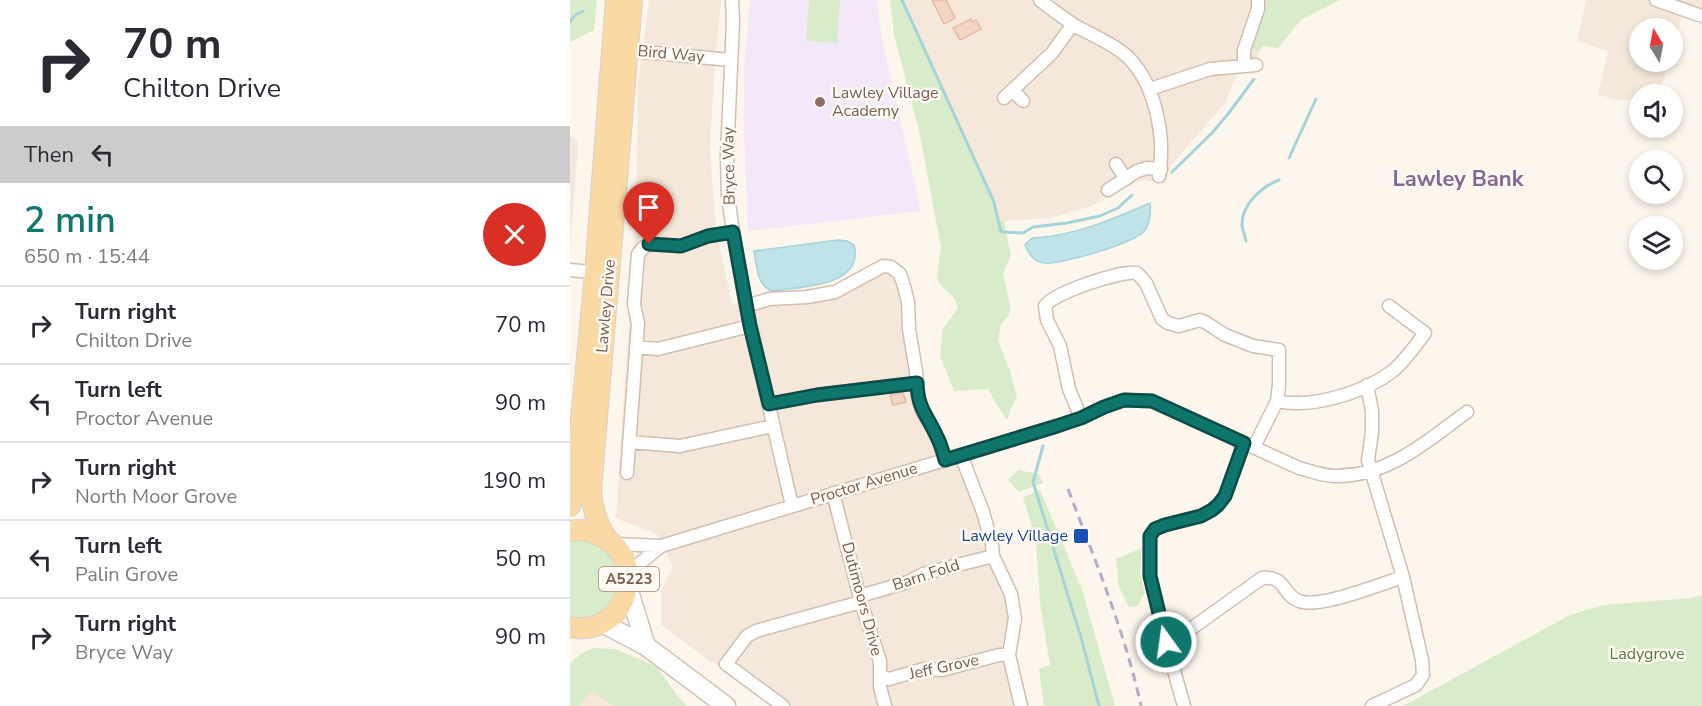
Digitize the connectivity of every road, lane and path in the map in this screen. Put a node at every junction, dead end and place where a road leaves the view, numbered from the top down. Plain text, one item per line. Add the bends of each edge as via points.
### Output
1 (616, 0) edge
2 (632, 0) edge
3 (732, 0) edge
4 (1040, 0) edge
5 (1258, 0) edge
6 (1656, 0) edge
7 (1702, 16) edge
8 (1073, 24) junction
9 (620, 49) junction
10 (731, 60) junction
11 (1150, 88) junction
12 (1023, 101) dead end
13 (1116, 165) dead end
14 (1126, 179) junction
15 (1108, 190) dead end
16 (733, 232) junction
17 (570, 270) edge
18 (602, 273) junction
19 (746, 306) junction
20 (1389, 306) dead end
21 (750, 326) junction
22 (636, 347) junction
23 (917, 383) junction
24 (1367, 386) junction
25 (1276, 401) junction
26 (769, 404) junction
27 (1467, 412) dead end
28 (1081, 418) junction
29 (773, 426) junction
30 (629, 442) junction
31 (1249, 445) junction
32 (961, 455) junction
33 (945, 460) junction
34 (1371, 472) junction
35 (627, 473) dead end
36 (833, 493) junction
37 (570, 506) edge
38 (792, 506) junction
39 (570, 531) edge
40 (610, 541) junction
41 (661, 546) junction
42 (993, 556) junction
43 (1402, 577) junction
44 (628, 583) junction
45 (861, 599) junction
46 (602, 623) junction
47 (571, 628) edge
48 (1166, 642) junction
49 (646, 645) junction
50 (1009, 655) junction
51 (880, 676) junction
52 (726, 706) edge
53 (783, 706) edge
54 (885, 706) edge
55 (1021, 706) edge
56 (1184, 706) edge
57 (1372, 706) edge

1 - 9 main road, Lawley Drive / A5223
2 - 9 main road, Lawley Drive / A5223
3 - 10 street, Bryce Way
4 - 8 street
5 - 11 street via 1244,50 1250,65 1210,69
6 - 7 street
8 - 11 street via 1125,54
8 - 12 street via 1052,53 1008,94
9 - 10 street, Bird Way
9 - 18 main road, Lawley Drive / A5223
10 - 16 street, Bryce Way via 727,156
11 - 14 street via 1160,131 1160,172 1147,168
13 - 14 street
14 - 15 street
16 - 19 street, Bryce Way
16 - 22 street via 681,246 651,244 642,249 638,254 634,304 638,324
17 - 18 street
18 - 37 main road, Lawley Drive / A5223
18 - 40 main road, Lawley Drive / A5223 via 591,490 598,526
19 - 21 street, Bryce Way
19 - 23 street via 835,292 874,270 891,267 900,274 908,302
20 - 24 street via 1425,333 1396,368
21 - 22 street via 658,349
21 - 26 street, Bryce Way
22 - 30 street
23 - 26 street
23 - 33 street via 922,411
24 - 25 street via 1320,401
24 - 34 street via 1372,411 1368,460
25 - 28 street via 1279,350 1253,346 1200,320 1179,326 1168,323 1162,319 1142,277 1125,273 1054,297 1045,306
25 - 31 street
26 - 29 street, Bryce Way
27 - 34 street, Proctor Avenue via 1406,455
28 - 31 street, Proctor Avenue via 1124,400 1152,401
28 - 32 street, Proctor Avenue
29 - 30 street via 680,446
29 - 38 street, Bryce Way
30 - 35 street
31 - 34 street, Proctor Avenue via 1316,473 1334,476
31 - 48 street via 1218,505 1201,516 1155,529 1150,536 1150,576
32 - 33 street, Proctor Avenue
32 - 42 street via 983,512
33 - 36 street, Proctor Avenue
34 - 43 street
36 - 38 street, Proctor Avenue
36 - 45 street, Dutimoors Drive
38 - 41 street, Proctor Avenue
39 - 40 main road via 591,531
40 - 41 street, Proctor Avenue
40 - 44 main road, A5223 via 627,564
41 - 44 street, Proctor Avenue via 639,564
42 - 45 street, Barn Fold via 923,574
42 - 50 street via 1011,594 1015,618
43 - 48 street via 1308,603 1298,601 1276,579 1262,578
43 - 57 street via 1423,675 1416,685
44 - 46 main road, A5223 via 623,602
44 - 49 street
45 - 51 street, Dutimoors Drive via 880,662
45 - 53 street, Barn Fold via 756,631 747,636 726,664
46 - 47 main road
46 - 49 street
48 - 56 street
49 - 52 street
50 - 51 street, Jeff Grove via 889,679
50 - 55 street
51 - 54 street, Dutimoors Drive

